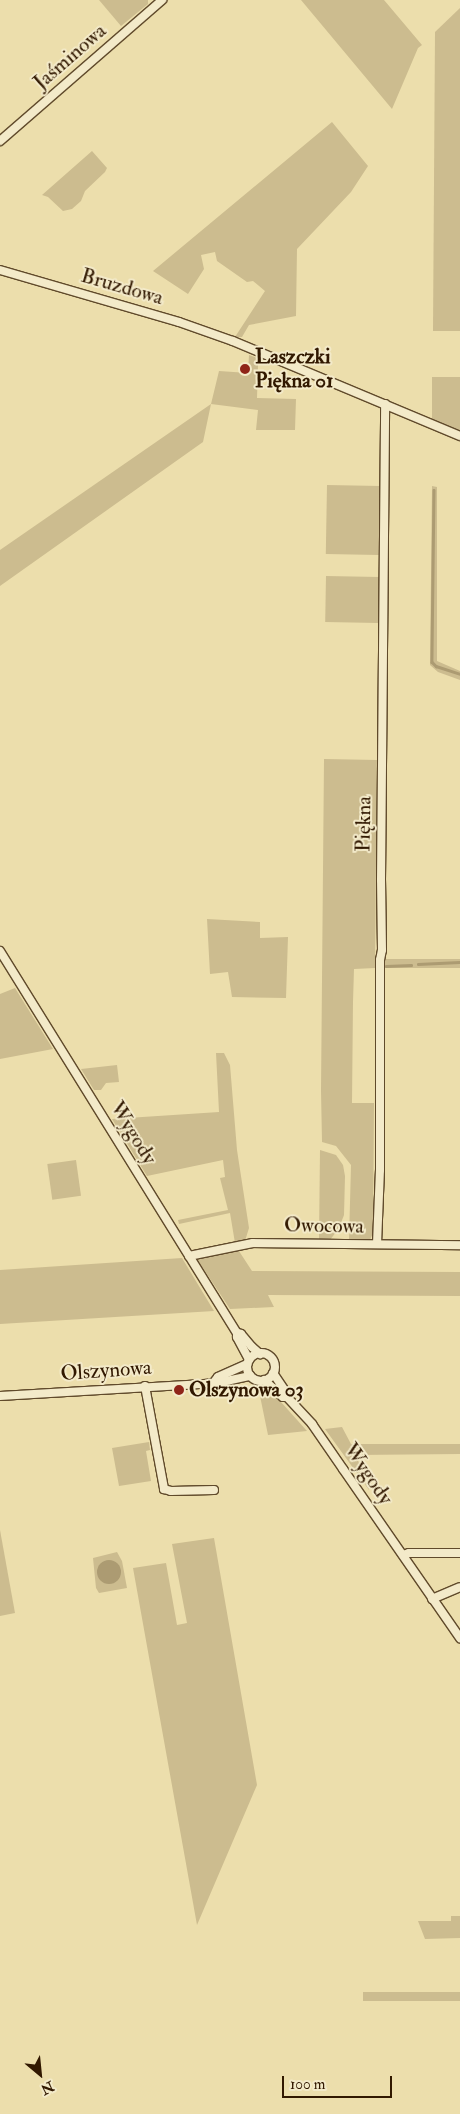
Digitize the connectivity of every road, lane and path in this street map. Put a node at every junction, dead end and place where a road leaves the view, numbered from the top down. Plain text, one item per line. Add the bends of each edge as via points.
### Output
1 (162, 0) edge
2 (0, 141) edge
3 (0, 270) edge
4 (385, 404) junction
5 (460, 436) edge
6 (0, 952) edge
7 (377, 1244) junction
8 (460, 1245) edge
9 (189, 1256) junction
10 (237, 1333) junction
11 (260, 1354) junction
12 (248, 1362) junction
13 (273, 1373) junction
14 (250, 1376) junction
15 (264, 1380) junction
16 (214, 1382) junction
17 (145, 1386) junction
18 (0, 1396) edge
19 (287, 1398) junction
20 (214, 1490) dead end
21 (401, 1552) junction
22 (460, 1553) edge
23 (460, 1587) edge
24 (432, 1599) junction
25 (460, 1638) edge

1 - 2 street, Jaśminowa
3 - 4 street, Bruzdowa via 179,322
4 - 5 street, Bruzdowa
4 - 7 street, Piękna
6 - 9 street, Wygody
7 - 8 street, Owocowa
7 - 9 street, Owocowa via 253,1243
9 - 10 street, Wygody
10 - 11 street, Wygody via 242,1334
10 - 12 street, Wygody
11 - 12 street
11 - 13 street via 273,1361
12 - 14 street
12 - 16 street, Olszynowa
13 - 15 street
13 - 19 street, Wygody
14 - 15 street
14 - 16 street, Olszynowa
15 - 19 street, Wygody
16 - 17 street, Olszynowa
17 - 18 street, Olszynowa
17 - 20 street via 164,1489
19 - 21 street, Wygody via 320,1436
21 - 22 street
21 - 24 street, Wygody
23 - 24 street
24 - 25 street, Wygody

